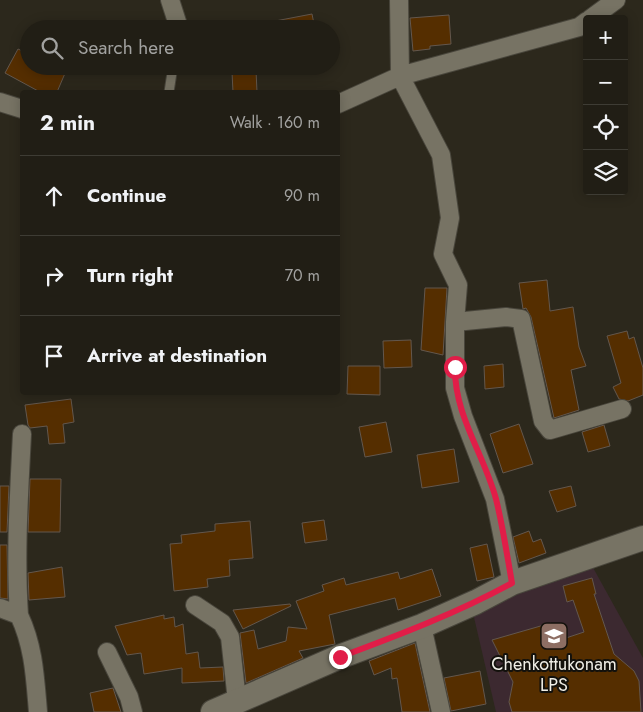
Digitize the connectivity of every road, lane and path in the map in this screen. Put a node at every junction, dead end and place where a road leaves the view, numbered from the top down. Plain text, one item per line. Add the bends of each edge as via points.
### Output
1 (170, 0) edge
2 (399, 0) edge
3 (616, 0) edge
4 (595, 15) edge
5 (176, 20) edge
6 (583, 24) edge
7 (172, 75) edge
8 (400, 76) junction
9 (169, 90) edge
10 (0, 102) edge
11 (340, 103) edge
12 (20, 108) edge
13 (455, 322) junction
14 (622, 409) dead end
15 (22, 434) dead end
16 (643, 538) edge
17 (512, 583) junction
18 (195, 605) dead end
19 (0, 608) edge
20 (19, 615) junction
21 (422, 626) junction
22 (107, 652) dead end
23 (237, 701) junction
24 (38, 712) edge
25 (133, 712) edge
26 (213, 712) edge
27 (440, 712) edge

1 - 5 street
2 - 8 street
3 - 4 street
6 - 8 street
7 - 9 lane
8 - 11 street
8 - 13 street via 441,155 450,218 443,254 458,285
10 - 12 street
13 - 14 street via 506,317 521,319 543,421 550,430
13 - 17 street via 455,388 496,499
15 - 20 street via 17,530
16 - 17 main road
17 - 21 main road
18 - 23 street via 222,623 230,637
19 - 20 street
20 - 24 street via 32,648
21 - 23 main road
21 - 27 street
22 - 25 street
23 - 26 main road

